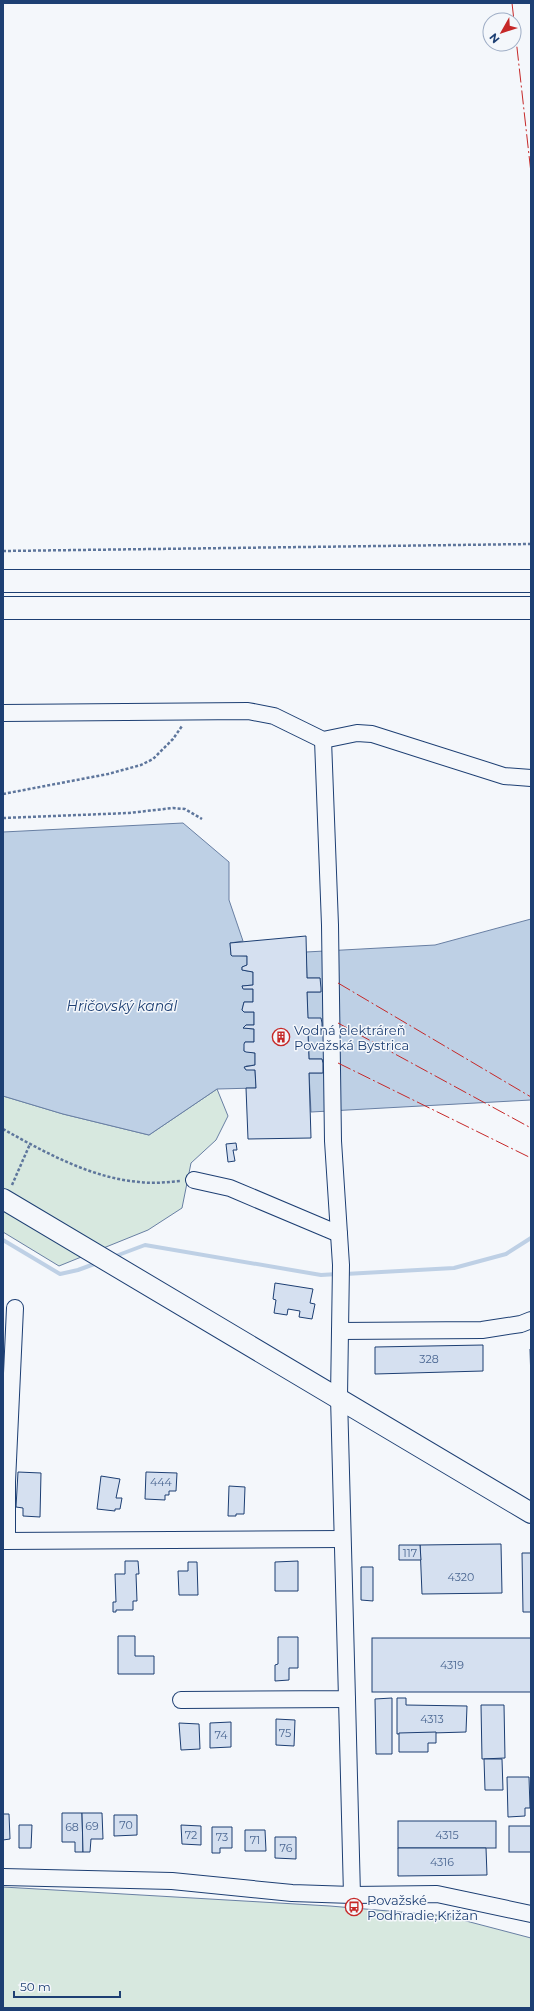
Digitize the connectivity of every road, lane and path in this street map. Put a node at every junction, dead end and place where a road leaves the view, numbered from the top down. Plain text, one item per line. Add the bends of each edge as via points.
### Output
1 (531, 544) edge
2 (3, 551) edge
3 (3, 581) edge
4 (531, 581) edge
5 (3, 608) edge
6 (531, 608) edge
7 (190, 711) junction
8 (3, 713) edge
9 (323, 740) junction
10 (531, 778) edge
11 (3, 794) edge
12 (3, 818) edge
13 (202, 819) dead end
14 (3, 1129) edge
15 (30, 1144) junction
16 (194, 1180) joint
17 (4, 1200) edge
18 (339, 1234) junction
19 (15, 1308) dead end
20 (531, 1320) edge
21 (340, 1331) junction
22 (338, 1397) junction
23 (531, 1513) edge
24 (342, 1539) junction
25 (5, 1541) edge
26 (347, 1699) junction
27 (181, 1700) dead end
28 (3, 1877) edge
29 (352, 1895) junction
30 (531, 1914) edge

1 - 2 path
3 - 4 highway
5 - 6 highway
7 - 8 street
7 - 9 street via 248,711 274,716
7 - 11 path via 173,739 148,762 108,774
9 - 10 street via 358,733 372,734 504,776
9 - 18 street via 330,925 332,1141
12 - 13 path via 129,813 173,808 185,809
14 - 15 path
15 - 16 path via 95,1172 119,1179 153,1183
15 - 17 path
16 - 18 street via 230,1188
17 - 22 main road
18 - 21 street
19 - 25 street
20 - 21 street via 482,1330
21 - 22 street
22 - 23 main road
22 - 24 street
24 - 25 street
24 - 26 street
26 - 27 street
26 - 29 street
28 - 29 street via 172,1881 272,1892
29 - 30 street via 437,1894

